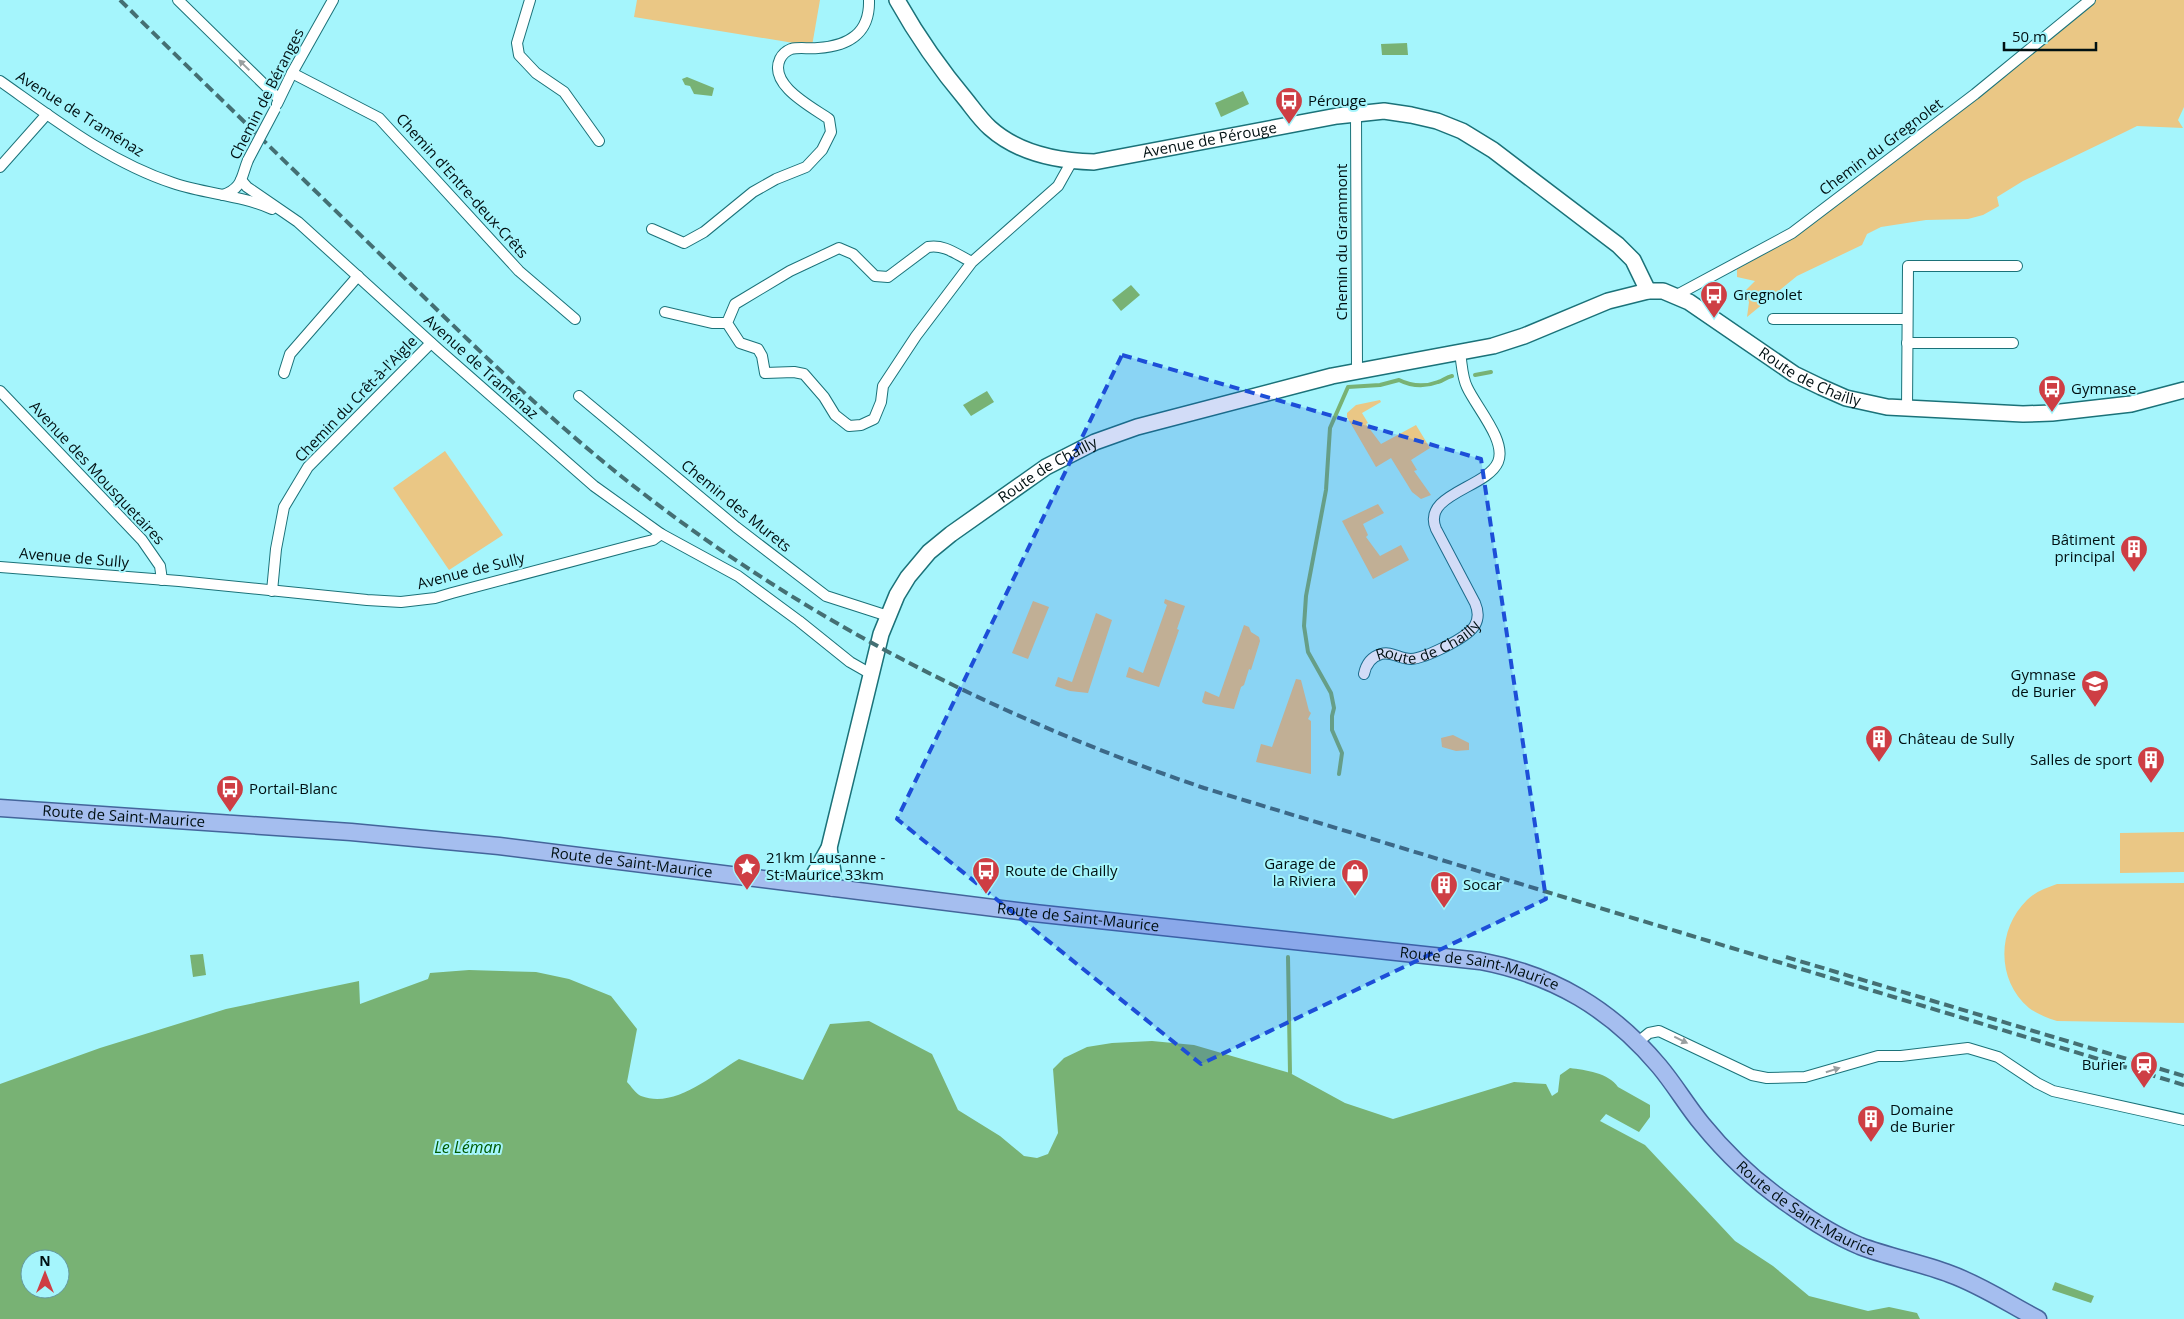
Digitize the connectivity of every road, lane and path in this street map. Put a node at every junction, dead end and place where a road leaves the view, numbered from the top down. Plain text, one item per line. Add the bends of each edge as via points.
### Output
1 (178, 0) edge
2 (333, 0) edge
3 (530, 0) edge
4 (869, 0) edge
5 (898, 0) edge
6 (2090, 0) edge
7 (292, 73) junction
8 (0, 82) edge
9 (279, 99) junction
10 (47, 114) junction
11 (1356, 114) junction
12 (599, 142) dead end
13 (1072, 162) junction
14 (0, 166) edge
15 (241, 180) junction
16 (223, 195) junction
17 (288, 216) junction
18 (652, 229) dead end
19 (972, 262) junction
20 (2017, 266) dead end
21 (358, 276) junction
22 (1648, 291) junction
23 (1675, 296) junction
24 (665, 312) dead end
25 (575, 319) dead end
26 (1772, 319) dead end
27 (1907, 319) junction
28 (727, 323) junction
29 (431, 343) junction
30 (1907, 343) junction
31 (2012, 343) dead end
32 (1460, 353) junction
33 (1357, 370) junction
34 (284, 373) dead end
35 (2184, 390) edge
36 (0, 391) edge
37 (579, 396) dead end
38 (1907, 409) junction
39 (660, 534) junction
40 (0, 567) edge
41 (162, 580) junction
42 (272, 591) junction
43 (888, 616) junction
44 (871, 674) junction
45 (1364, 674) dead end
46 (0, 808) edge
47 (829, 848) junction
48 (811, 885) junction
49 (832, 888) junction
50 (1638, 1042) junction
51 (2184, 1120) edge
52 (2038, 1319) edge

9 -> 1 street
2 - 7 street, Chemin de Béranges
3 - 12 street via 517,43 519,55 536,73 564,92
4 - 18 street via 866,24 853,39 821,48 790,50 778,64 778,75 786,88 829,120 831,132 822,150 806,167 753,192 704,232 684,243
5 - 13 street, Avenue de Pérouge via 939,68 990,128 1041,155
6 - 23 street, Chemin du Gregnolet via 1975,94 1792,233
7 - 9 street, Chemin de Béranges
7 - 25 street, Chemin d'Entre-deux-Crêts via 379,118 519,271
8 - 10 street, Avenue de Traménaz
9 - 15 street, Chemin de Béranges, bridge
10 - 14 street
10 - 16 street, Avenue de Traménaz via 132,167 172,183
11 - 13 street, Avenue de Pérouge via 1122,158
11 - 22 street, Avenue de Pérouge via 1384,111 1411,114 1462,131 1493,150 1618,245 1633,260
11 - 33 street, Chemin du Grammont
13 - 19 street via 1058,186
15 - 16 street, Chemin de Béranges via 238,187
15 - 17 street, Avenue de Traménaz
16 - 17 street, Avenue de Traménaz
17 - 21 street, Avenue de Traménaz
19 - 28 street via 946,247 928,247 888,277 875,276 853,254 839,248 797,267 735,304
19 - 28 street via 883,386 874,419 861,425 849,426 835,415 804,374 765,374 758,349 740,343
20 - 27 street via 1908,266
21 - 29 street, Avenue de Traménaz
21 - 34 street via 290,354
22 - 23 street, Route de Chailly via 1663,291
22 - 32 street, Route de Chailly via 1603,302 1514,339
23 - 38 street, Route de Chailly via 1794,374 1821,388 1846,398
24 - 28 street via 712,323
26 - 27 street
27 - 30 street
29 - 39 street, Avenue de Traménaz via 594,486
29 - 42 street, Chemin du Crêt-à-l'Aigle via 308,467 284,508
30 - 31 street
30 - 38 street
32 - 33 street, Route de Chailly
32 - 45 street, Route de Chailly via 1466,386 1498,441 1500,455 1492,471 1439,505 1434,520 1436,530 1475,603 1476,622 1468,633 1426,656 1406,659 1390,653 1375,656 1368,662
33 - 43 street, Route de Chailly via 1137,427 1078,449 1046,466 936,546 908,577
35 - 38 street, Route de Chailly via 2131,404 2052,413
36 - 41 street, Avenue des Mousquetaires via 142,540 160,566
37 - 43 street, Chemin des Murets via 736,527 826,596
39 - 42 street, Avenue de Sully via 642,544 435,598 401,602
39 - 44 street via 738,576 850,662
40 - 41 street, Avenue de Sully
41 - 42 street, Avenue de Sully
43 - 44 street, Route de Chailly
44 - 47 street, Route de Chailly
46 - 48 main road, Route de Saint-Maurice via 408,836
47 - 48 street, Route de Chailly
47 - 49 street, Route de Chailly
48 - 49 main road, Route de Saint-Maurice
49 - 50 main road, Route de Saint-Maurice via 1238,936 1480,960 1526,971 1569,991 1596,1007
50 -> 51 street via 1649,1033 1666,1032 1752,1075 1781,1079 1805,1078 1878,1056 1962,1048 1980,1050 2008,1062 2053,1091
50 - 52 main road, Route de Saint-Maurice via 1731,1158 1791,1206 1859,1245 1950,1274

